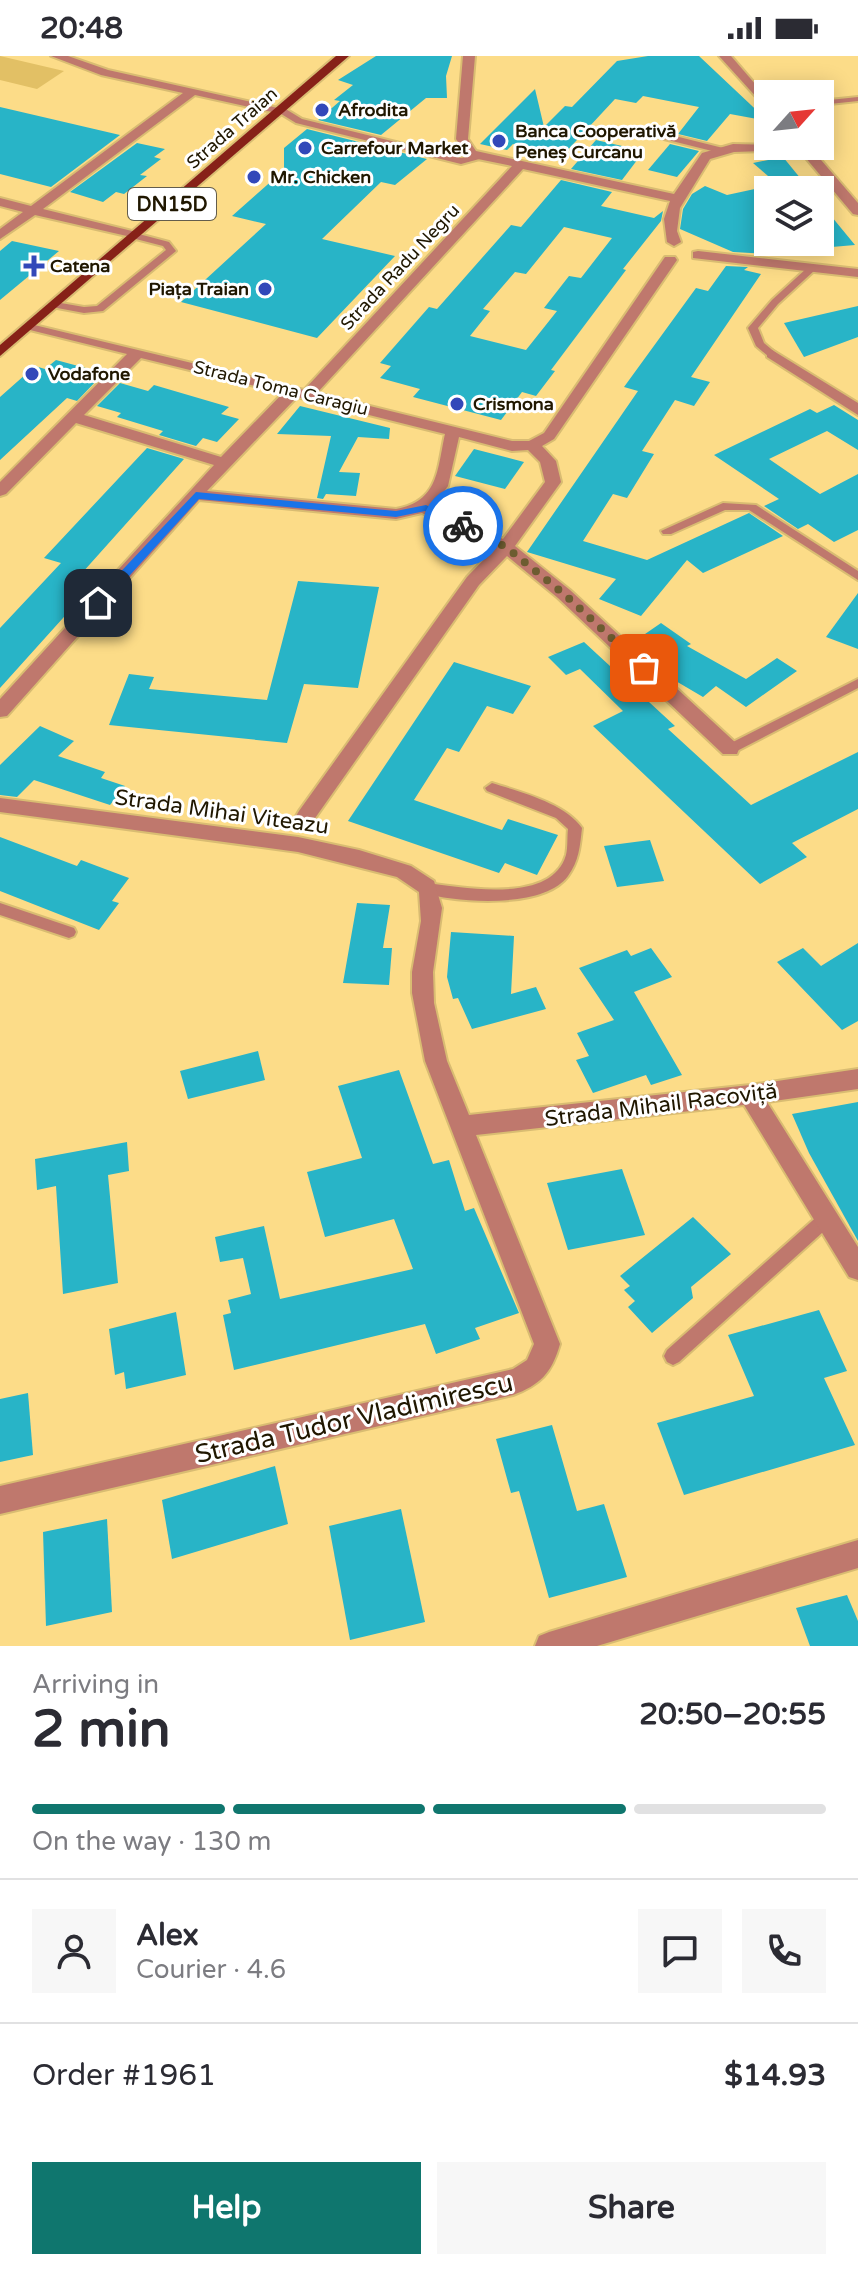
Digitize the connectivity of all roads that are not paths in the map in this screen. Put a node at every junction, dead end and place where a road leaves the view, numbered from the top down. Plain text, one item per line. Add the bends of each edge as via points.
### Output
1 (57, 56) edge
2 (108, 56) edge
3 (343, 56) edge
4 (469, 56) edge
5 (725, 56) edge
6 (82, 66) junction
7 (754, 90) edge
8 (193, 91) junction
9 (858, 99) edge
10 (834, 102) edge
11 (281, 110) junction
12 (639, 130) dead end
13 (754, 148) edge
14 (720, 150) junction
15 (479, 158) junction
16 (814, 160) edge
17 (519, 166) junction
18 (677, 199) junction
19 (0, 202) edge
20 (32, 210) junction
21 (858, 211) edge
22 (0, 235) edge
23 (135, 236) junction
24 (666, 249) junction
25 (810, 270) junction
26 (858, 273) edge
27 (55, 305) junction
28 (31, 326) junction
29 (0, 352) edge
30 (138, 352) junction
31 (772, 354) joint
32 (302, 392) junction
33 (858, 410) edge
34 (73, 417) junction
35 (453, 431) junction
36 (532, 445) junction
37 (224, 463) junction
38 (0, 491) edge
39 (196, 495) junction
40 (426, 508) junction
41 (667, 531) dead end
42 (506, 547) junction
43 (858, 576) edge
44 (858, 683) edge
45 (0, 711) edge
46 (730, 749) joint
47 (492, 788) dead end
48 (0, 805) edge
49 (306, 816) dead end
50 (428, 889) junction
51 (0, 909) edge
52 (69, 932) dead end
53 (858, 1079) edge
54 (750, 1095) junction
55 (464, 1126) junction
56 (827, 1218) junction
57 (858, 1269) edge
58 (673, 1356) dead end
59 (0, 1500) edge
60 (858, 1554) edge
61 (549, 1646) edge

1 - 6 street
2 - 6 street
3 - 11 main road, Strada Traian / DN15D
4 - 15 street via 462,139
5 - 7 street
6 - 8 street
8 - 11 street
8 - 20 street
9 - 10 lane
11 - 15 lane via 299,121 461,161
11 - 23 main road, Strada Traian / DN15D
12 - 14 lane
13 - 14 street
14 - 18 street via 706,156
15 - 17 street
16 - 21 street
17 - 18 street
17 - 32 street, Strada Radu Negru
18 - 24 street
19 - 20 street
20 - 22 street
20 - 23 street
23 - 27 main road, Strada Traian / DN15D
23 - 27 lane via 166,244 171,251 100,309
24 - 25 street via 693,245 698,255
24 - 36 street via 549,436
25 - 26 street
25 - 31 lane via 753,328
27 - 28 main road, Strada Traian / DN15D
28 - 29 main road, Strada Traian / DN15D
28 - 30 street, Strada Toma Caragiu
30 - 32 street, Strada Toma Caragiu
30 - 34 street
31 - 33 street
32 - 35 street, Strada Toma Caragiu
32 - 37 street, Strada Radu Negru
34 - 37 street
34 - 38 street
35 - 36 street, Strada Toma Caragiu via 512,446
35 - 40 street via 439,488
36 - 42 street via 548,461 553,482
37 - 39 street, Strada Radu Negru
39 - 40 street via 396,514
39 - 45 street, Strada Radu Negru
40 - 42 street
41 - 43 lane via 723,506 752,507
42 - 46 street
42 - 49 street via 473,581
44 - 46 lane
47 - 50 lane via 561,814 575,828 567,871 546,886 513,896
48 - 50 street, Strada Mihai Viteazu via 308,846 402,870
50 - 55 street, Strada Tudor Vladimirescu via 433,907 422,981 425,1017 436,1061
51 - 52 lane
53 - 54 street, Strada Mihail Racoviță
54 - 55 street, Strada Mihail Racoviță
54 - 56 street
55 - 59 street, Strada Tudor Vladimirescu via 547,1344 543,1362 530,1377
56 - 57 street
56 - 58 lane
60 - 61 street

